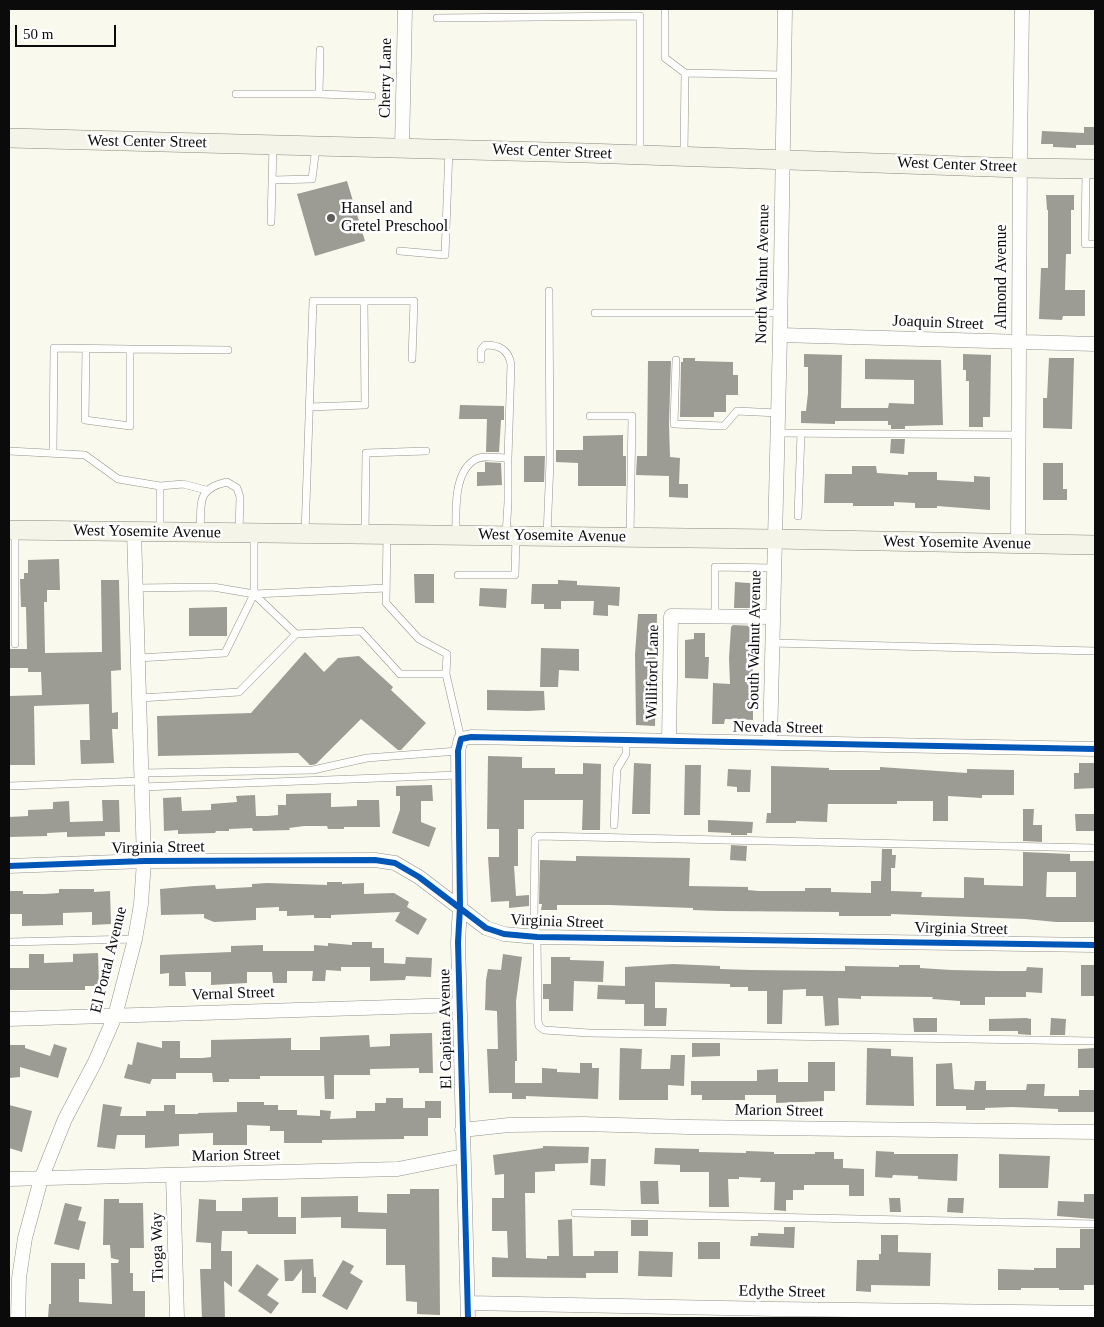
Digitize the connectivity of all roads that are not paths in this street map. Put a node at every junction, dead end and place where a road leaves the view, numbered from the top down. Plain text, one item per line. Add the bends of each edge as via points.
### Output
1 (405, 9) edge
2 (518, 9) edge
3 (665, 9) edge
4 (785, 9) edge
5 (1022, 9) edge
6 (640, 12) edge
7 (518, 17) junction
8 (437, 18) dead end
9 (320, 50) dead end
10 (685, 74) junction
11 (784, 74) junction
12 (236, 94) dead end
13 (319, 94) junction
14 (372, 96) dead end
15 (9, 138) edge
16 (273, 145) junction
17 (316, 146) junction
18 (402, 148) junction
19 (449, 149) junction
20 (640, 155) junction
21 (684, 156) junction
22 (782, 160) junction
23 (1020, 168) junction
24 (1091, 169) edge
25 (272, 180) junction
26 (271, 222) dead end
27 (1095, 244) edge
28 (400, 251) dead end
29 (549, 291) dead end
30 (364, 301) junction
31 (594, 312) dead end
32 (780, 313) junction
33 (780, 335) junction
34 (1020, 343) junction
35 (1095, 344) edge
36 (86, 348) junction
37 (130, 349) junction
38 (228, 350) dead end
39 (412, 359) dead end
40 (481, 359) dead end
41 (676, 360) dead end
42 (309, 407) junction
43 (778, 413) junction
44 (590, 416) dead end
45 (777, 433) junction
46 (801, 433) junction
47 (1019, 436) junction
48 (9, 451) edge
49 (426, 452) dead end
50 (53, 453) junction
51 (508, 458) junction
52 (160, 486) junction
53 (206, 490) junction
54 (798, 516) dead end
55 (12, 530) edge
56 (134, 532) junction
57 (160, 532) junction
58 (200, 532) junction
59 (246, 533) junction
60 (305, 534) junction
61 (365, 534) junction
62 (387, 534) junction
63 (456, 535) junction
64 (511, 536) junction
65 (547, 536) junction
66 (630, 537) junction
67 (774, 539) junction
68 (1018, 544) junction
69 (1095, 545) edge
70 (774, 568) junction
71 (458, 575) dead end
72 (136, 588) junction
73 (386, 588) junction
74 (254, 594) junction
75 (715, 616) junction
76 (773, 617) junction
77 (296, 634) junction
78 (772, 643) junction
79 (15, 644) dead end
80 (1095, 651) edge
81 (138, 658) junction
82 (446, 674) junction
83 (140, 698) junction
84 (626, 740) junction
85 (669, 741) junction
86 (770, 742) junction
87 (460, 745) junction
88 (1095, 749) edge
89 (458, 775) junction
90 (142, 780) junction
91 (9, 786) edge
92 (614, 825) dead end
93 (1095, 848) edge
94 (144, 861) junction
95 (9, 866) edge
96 (460, 907) junction
97 (536, 937) junction
98 (136, 939) junction
99 (9, 942) edge
100 (1095, 944) edge
101 (458, 1005) junction
102 (116, 1016) junction
103 (9, 1019) edge
104 (1095, 1041) edge
105 (462, 1130) junction
106 (1095, 1132) edge
107 (463, 1156) junction
108 (173, 1175) junction
109 (41, 1178) junction
110 (9, 1180) edge
111 (574, 1213) dead end
112 (1095, 1224) edge
113 (468, 1304) junction
114 (622, 1312) edge
115 (1095, 1313) edge
116 (775, 1314) edge
117 (18, 1318) edge
118 (177, 1318) edge
119 (468, 1318) edge

1 - 18 street, Cherry Lane
2 - 7 lane
3 - 10 lane via 665,58
4 - 11 street, North Walnut Avenue
5 - 23 street, Almond Avenue
6 - 7 lane
6 - 20 lane
7 - 8 lane
9 - 13 lane
10 - 11 lane
10 - 21 lane
11 - 22 street, North Walnut Avenue
12 - 13 lane
13 - 14 lane
15 - 16 street, West Center Street
16 - 17 street, West Center Street
16 - 25 lane
17 - 18 street, West Center Street
17 - 25 lane via 312,179
18 - 19 street, West Center Street
19 - 20 street, West Center Street
19 - 28 lane via 445,255
20 - 21 street, West Center Street
21 - 22 street, West Center Street
22 - 23 street, West Center Street
22 - 32 street, North Walnut Avenue
23 - 24 street, West Center Street
23 - 34 street, Almond Avenue
24 - 27 lane via 1085,244
25 - 26 lane
29 - 65 lane
30 - 39 lane via 414,301
30 - 42 lane via 313,301
30 - 42 lane via 365,405
31 - 32 lane
32 - 33 street, North Walnut Avenue
33 - 34 street, Joaquin Street
33 - 43 street, North Walnut Avenue
34 - 35 street, Joaquin Street
34 - 47 street, Almond Avenue
36 - 37 lane
36 - 37 lane via 85,420 130,426
36 - 50 lane via 54,348
37 - 38 lane
40 - 51 lane via 485,345 502,347 510,358
41 - 43 lane via 674,424 724,426 737,412
42 - 60 lane
43 - 45 street, North Walnut Avenue
44 - 66 lane via 632,416
45 - 46 lane
45 - 67 street, North Walnut Avenue
46 - 47 lane
46 - 54 lane
47 - 68 street, Almond Avenue
48 - 50 lane
49 - 61 lane via 366,453
50 - 52 lane via 85,455 118,479
51 - 63 lane via 480,458 473,460 467,468 459,485
51 - 64 lane
52 - 53 lane via 183,484
52 - 57 lane
53 - 58 lane via 202,499
53 - 59 lane via 228,482 237,488
55 - 56 street, West Yosemite Avenue
55 - 79 lane
56 - 57 street, West Yosemite Avenue
56 - 72 street, El Portal Avenue
57 - 58 street, West Yosemite Avenue
58 - 59 street, West Yosemite Avenue
59 - 60 street, West Yosemite Avenue
59 - 74 lane
60 - 61 street, West Yosemite Avenue
61 - 62 street, West Yosemite Avenue
62 - 63 street, West Yosemite Avenue
62 - 73 lane
63 - 64 street, West Yosemite Avenue
64 - 65 street, West Yosemite Avenue
64 - 71 lane via 515,575
65 - 66 street, West Yosemite Avenue
66 - 67 street, West Yosemite Avenue
67 - 68 street, West Yosemite Avenue
67 - 70 street, South Walnut Avenue
68 - 69 street, West Yosemite Avenue
70 - 75 lane via 715,567
70 - 76 street, South Walnut Avenue
72 - 74 lane via 213,587
72 - 81 street, El Portal Avenue
73 - 74 lane
73 - 82 lane via 386,603 406,625 419,639 447,654
74 - 77 lane
74 - 81 lane via 225,653
75 - 76 street, Williford Lane
75 - 85 street, Williford Lane via 671,616
76 - 78 street, South Walnut Avenue
77 - 82 lane via 361,632 400,674
77 - 83 lane via 239,692
78 - 80 lane
78 - 86 street, South Walnut Avenue
81 - 83 street, El Portal Avenue
82 - 87 lane
83 - 90 street, El Portal Avenue
84 - 85 street, Nevada Street
84 - 87 street, Nevada Street via 471,737
84 - 92 lane via 626,754 617,769
85 - 86 street, Nevada Street
86 - 88 street, Nevada Street
87 - 89 street, El Capitan Avenue
87 - 90 lane via 367,758 313,770
89 - 90 lane
89 - 96 street, El Capitan Avenue
90 - 91 lane
90 - 94 street, El Portal Avenue
93 - 97 lane via 538,836 535,839
94 - 95 street, Virginia Street
94 - 96 street, Virginia Street via 375,860 395,863
94 - 98 street, El Portal Avenue
96 - 97 street, Virginia Street via 486,928 504,934
96 - 101 street, El Capitan Avenue
97 - 100 street, Virginia Street
97 - 104 lane via 538,1021 544,1030
98 - 99 lane
98 - 102 street, El Portal Avenue
101 - 102 street, Vernal Street
101 - 105 street, El Capitan Avenue
102 - 103 street, Vernal Street
102 - 109 street, El Portal Avenue via 65,1119
105 - 106 street, Marion Street via 509,1125 583,1124
105 - 107 street, El Capitan Avenue
107 - 108 street, Marion Street via 398,1169
107 - 113 street, El Capitan Avenue
108 - 109 street, Marion Street
108 - 118 street, Tioga Way
109 - 110 street, Marion Street
109 - 117 street, El Portal Avenue via 18,1278
111 - 112 lane
113 - 114 street, Edythe Street
113 - 119 street, El Capitan Avenue
114 - 116 street, Edythe Street
115 - 116 street, Edythe Street

